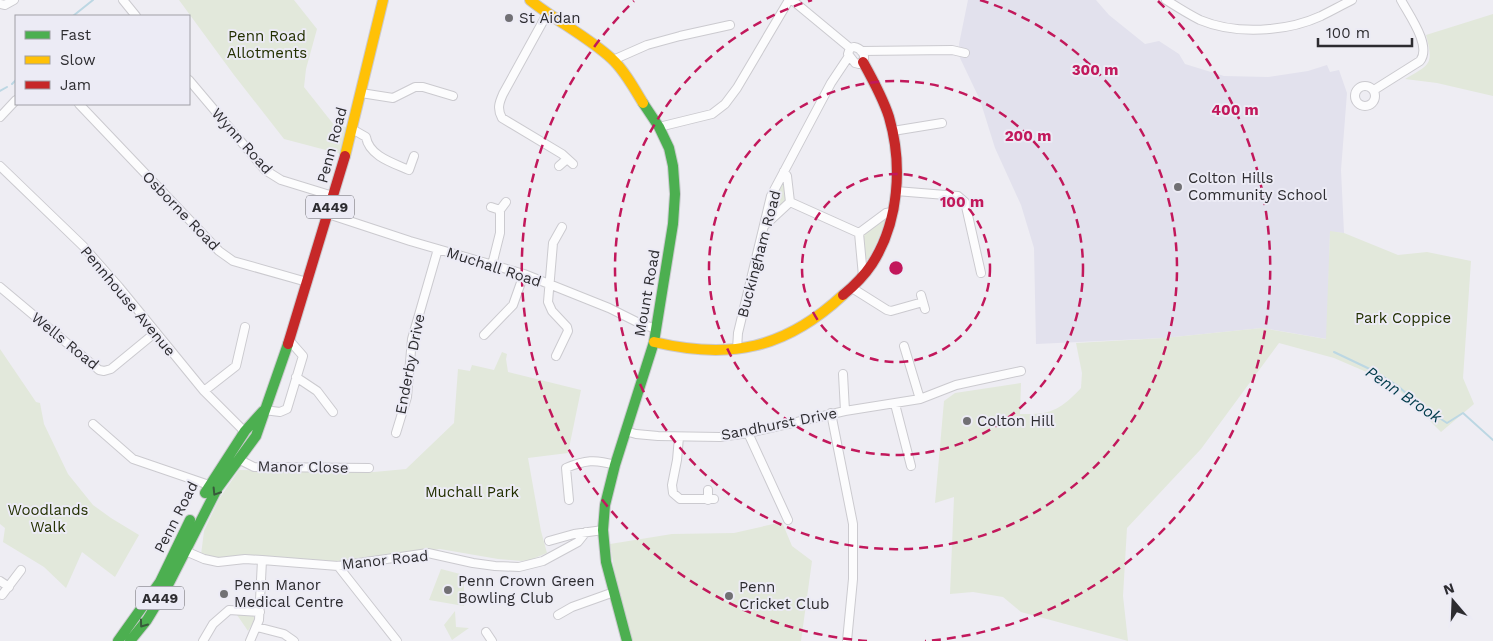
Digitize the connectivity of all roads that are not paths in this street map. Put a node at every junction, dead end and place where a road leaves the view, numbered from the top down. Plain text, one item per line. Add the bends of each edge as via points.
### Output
1 (14, 0) edge
2 (123, 0) edge
3 (383, 0) edge
4 (530, 0) edge
5 (790, 0) edge
6 (1166, 0) edge
7 (1352, 0) edge
8 (1401, 0) edge
9 (0, 4) edge
10 (547, 14) junction
11 (135, 15) edge
12 (730, 25) dead end
13 (861, 51) junction
14 (849, 52) junction
15 (966, 53) dead end
16 (614, 60) junction
17 (862, 62) junction
18 (190, 81) edge
19 (1374, 90) dead end
20 (361, 93) junction
21 (453, 96) dead end
22 (15, 101) edge
23 (79, 105) edge
24 (0, 117) edge
25 (942, 123) dead end
26 (659, 127) junction
27 (352, 129) junction
28 (893, 132) junction
29 (414, 156) dead end
30 (567, 158) junction
31 (573, 164) dead end
32 (0, 166) edge
33 (560, 166) dead end
34 (784, 172) junction
35 (896, 191) junction
36 (333, 196) junction
37 (506, 202) dead end
38 (790, 202) junction
39 (491, 208) dead end
40 (500, 210) junction
41 (892, 212) junction
42 (328, 214) junction
43 (764, 226) junction
44 (562, 227) dead end
45 (859, 233) junction
46 (438, 249) junction
47 (492, 265) junction
48 (981, 273) dead end
49 (524, 274) junction
50 (863, 276) junction
51 (307, 282) junction
52 (550, 285) junction
53 (0, 287) edge
54 (852, 288) junction
55 (923, 302) dead end
56 (245, 326) dead end
57 (656, 329) junction
58 (156, 332) junction
59 (484, 335) dead end
60 (289, 340) junction
61 (654, 342) junction
62 (737, 350) junction
63 (915, 351) dead end
64 (556, 356) dead end
65 (1021, 371) dead end
66 (843, 374) dead end
67 (296, 377) junction
68 (844, 382) junction
69 (835, 383) dead end
70 (204, 391) junction
71 (920, 399) junction
72 (895, 404) junction
73 (264, 410) junction
74 (845, 410) junction
75 (333, 412) dead end
76 (832, 413) junction
77 (93, 424) dead end
78 (100, 430) junction
79 (245, 431) junction
80 (625, 431) junction
81 (396, 433) dead end
82 (748, 433) junction
83 (256, 436) junction
84 (93, 437) dead end
85 (679, 437) junction
86 (229, 455) junction
87 (239, 460) junction
88 (615, 465) junction
89 (911, 466) dead end
90 (369, 468) dead end
91 (209, 485) junction
92 (708, 490) dead end
93 (568, 500) dead end
94 (788, 520) dead end
95 (603, 530) junction
96 (586, 532) junction
97 (564, 536) junction
98 (549, 541) dead end
99 (568, 548) junction
100 (181, 550) junction
101 (262, 560) junction
102 (338, 566) junction
103 (21, 570) dead end
104 (0, 581) edge
105 (8, 586) junction
106 (614, 592) junction
107 (2, 595) dead end
108 (260, 612) junction
109 (558, 615) dead end
110 (257, 627) junction
111 (486, 632) dead end
112 (498, 633) dead end
113 (491, 640) edge
114 (118, 641) edge
115 (130, 641) edge
116 (203, 641) edge
117 (250, 641) edge
118 (294, 641) edge
119 (398, 641) edge
120 (627, 641) edge
121 (847, 641) edge

1 - 9 street via 6,5
2 - 11 street
3 - 20 main road, Penn Road / A449
4 - 10 main road, Mount Road
5 - 14 street
5 - 26 street via 725,104 712,114
6 - 7 street via 1200,20 1224,27 1254,29 1299,24
8 - 19 street via 1424,44 1423,58
10 - 16 main road, Mount Road
10 - 30 street via 503,94 498,111 502,118
12 - 16 street via 648,45
13 - 14 street via 858,47
13 - 15 street via 952,50
13 - 17 street
14 - 17 street via 856,63
14 - 34 street, Buckingham Road
16 - 26 main road, Mount Road
17 - 28 main road via 877,87
18 - 36 street, Wynn Road via 265,170 274,177
20 - 21 street via 393,98 415,87 424,87
20 - 27 main road, Penn Road / A449
22 - 24 street
23 - 51 street, Osborne Road via 219,251 233,261
25 - 28 street
26 - 57 main road, Mount Road via 672,156 675,194 674,224
27 - 29 street via 366,137 367,145 391,163 408,170
27 - 36 main road, Penn Road / A449
28 - 35 main road via 897,158
30 - 31 street
30 - 33 street
32 - 58 street, Pennhouse Avenue via 83,246
34 - 38 street
34 - 43 street, Buckingham Road via 771,196
35 - 41 main road
35 - 48 street via 963,198
36 - 42 main road, Penn Road / A449
37 - 40 street
38 - 43 street
38 - 45 street
39 - 40 street
40 - 47 street via 500,233
41 - 45 street
41 - 50 main road via 882,246
42 - 46 street, Muchall Road
42 - 51 main road, Penn Road / A449
43 - 62 street, Buckingham Road via 738,333
44 - 52 street via 553,243
45 - 50 street
46 - 47 street, Muchall Road
46 - 81 street, Enderby Drive via 412,339 404,423
47 - 49 street, Muchall Road
49 - 52 street, Muchall Road
49 - 59 street via 513,305
50 - 54 main road
51 - 60 main road, Penn Road / A449
52 - 57 street, Muchall Road
52 - 64 street via 548,302 568,331
53 - 58 street, Wells Road via 99,370 111,369
54 - 55 street via 891,312
54 - 62 main road via 803,327
56 - 70 street via 236,366
57 - 61 main road, Mount Road
58 - 70 street, Pennhouse Avenue
60 - 67 street via 303,356
60 - 73 main road, Penn Road / A449
61 - 62 main road via 692,350
61 - 80 main road, Mount Road
63 - 71 street via 905,350
65 - 71 street via 956,385
66 - 68 street, Sandhurst Drive
67 - 73 street via 286,409 280,412
67 - 75 street via 317,391
68 - 69 street, Sandhurst Drive
68 - 74 street, Sandhurst Drive
70 - 79 street, Pennhouse Avenue
71 - 72 street
72 - 74 street
72 - 89 street
73 - 79 main road, Penn Road / A449
73 - 83 main road, Penn Road / A449
74 - 76 street, Sandhurst Drive
76 - 82 street, Sandhurst Drive
76 - 121 street via 853,524 853,579
77 - 78 street
78 - 84 street
78 - 91 street via 129,456
79 - 83 street, Pennhouse Avenue
79 - 86 main road, Penn Road / A449
80 - 85 street, Sandhurst Drive via 647,436
80 - 88 main road, Mount Road
82 - 85 street, Sandhurst Drive
82 - 94 street
83 - 87 main road, Penn Road / A449
85 - 92 street via 673,494 680,499 711,500
86 - 87 street, Manor Close
86 - 91 main road, Penn Road / A449
87 - 90 street, Manor Close via 254,467
87 -> 100 main road, Penn Road / A449 via 217,489
88 - 93 street via 596,460 566,468
88 - 95 main road, Mount Road
91 - 100 main road, Penn Road / A449
95 - 96 street
95 - 106 main road, Mount Road via 606,562
96 - 97 street
96 - 99 street, Manor Road
97 - 98 street
97 - 99 street
99 - 102 street, Manor Road via 543,561 519,567 473,563 428,553
100 - 101 street, Manor Road via 218,562
100 - 114 main road, Penn Road / A449
100 -> 115 main road, Penn Road / A449 via 167,587
101 - 102 street, Manor Road
101 - 108 street
102 - 119 street
103 - 105 street
104 - 105 street
105 - 107 street
106 - 109 street
106 - 120 main road, Mount Road
108 - 110 street
108 - 116 street via 229,610 213,624
110 - 117 street
110 - 118 street via 284,634
111 - 113 street
112 - 113 street

